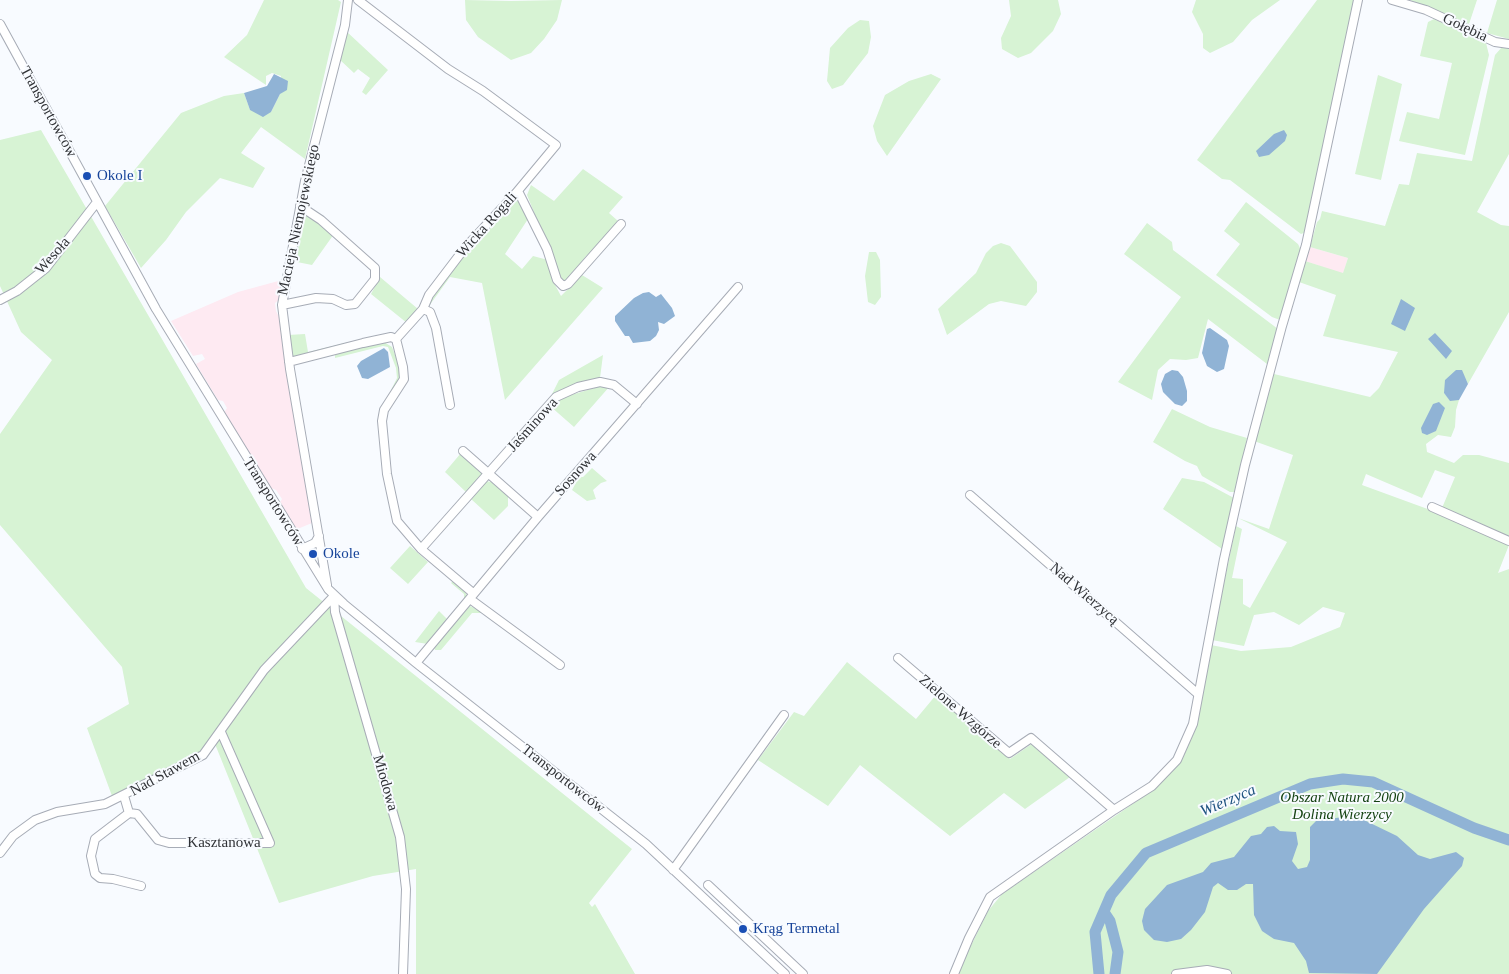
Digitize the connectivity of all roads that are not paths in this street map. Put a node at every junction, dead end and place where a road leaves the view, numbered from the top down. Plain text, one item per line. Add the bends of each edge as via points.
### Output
1 (348, 0) edge
2 (358, 0) edge
3 (1365, 0) edge
4 (1392, 0) edge
5 (1357, 3) edge
6 (0, 24) edge
7 (1509, 44) edge
8 (518, 191) junction
9 (97, 202) junction
10 (300, 206) junction
11 (621, 224) dead end
12 (738, 288) dead end
13 (0, 300) edge
14 (282, 305) junction
15 (423, 309) junction
16 (396, 339) junction
17 (289, 362) junction
18 (637, 404) junction
19 (450, 405) dead end
20 (462, 451) dead end
21 (489, 474) junction
22 (970, 495) dead end
23 (1432, 507) dead end
24 (538, 517) junction
25 (318, 536) junction
26 (1509, 542) edge
27 (421, 549) junction
28 (302, 550) junction
29 (331, 592) junction
30 (471, 596) junction
31 (898, 658) dead end
32 (416, 663) junction
33 (560, 665) dead end
34 (1198, 694) junction
35 (784, 715) dead end
36 (221, 732) junction
37 (124, 796) junction
38 (1114, 810) junction
39 (129, 813) junction
40 (0, 853) edge
41 (674, 870) junction
42 (708, 885) dead end
43 (142, 886) dead end
44 (783, 956) junction
45 (779, 970) edge
46 (403, 974) edge
47 (803, 974) edge
48 (954, 974) edge
49 (1176, 974) edge
50 (1227, 974) edge

1 - 10 street, Macieja Niemojewskiego via 345,26
2 - 8 street, Wicka Rogali via 556,145
3 - 5 street
4 - 7 street, Gołębia via 1434,13 1495,42
5 - 34 street via 1306,245 1251,439
6 - 9 street, Transportowców
8 - 11 street via 547,249 557,280 563,286
8 - 15 street, Wicka Rogali via 464,249 429,295
9 - 13 street, Wesoła via 46,268 17,292
9 - 28 street, Transportowców via 161,318
10 - 14 street, Macieja Niemojewskiego
10 - 14 street via 321,220 375,268 375,279 355,304 316,298
12 - 18 street, Sosnowa
14 - 17 street, Macieja Niemojewskiego
15 - 16 street, Wicka Rogali
15 - 19 street via 430,312 435,321
16 - 17 street via 391,337 363,343
16 - 27 street via 404,379 384,410 385,464 397,522
17 - 25 street, Macieja Niemojewskiego
18 - 21 street, Jaśminowa via 614,385 600,382 556,397
18 - 24 street, Sosnowa
20 - 21 street
21 - 24 street
21 - 27 street, Jaśminowa
22 - 34 street, Nad Wierzycą
23 - 26 street
24 - 30 street, Sosnowa
25 - 28 street via 315,543
25 - 29 street, Macieja Niemojewskiego
27 - 30 street
28 - 29 street, Transportowców
29 - 32 street, Transportowców
29 - 36 street, Nad Stawem via 264,670
29 - 46 street, Miodowa via 400,837 406,889
30 - 32 street, Sosnowa
30 - 33 street
31 - 38 street, Zielone Wzgórze via 1009,754 1031,738
32 - 41 street, Transportowców via 646,844
34 - 38 street via 1193,724 1177,760 1152,786
35 - 41 street
36 - 37 street, Nad Stawem via 203,755
36 - 39 street, Kasztanowa via 270,843 169,843 158,840 137,814
37 - 39 street
37 - 40 street, Nad Stawem via 105,804 57,812 34,820 13,836
38 - 48 street via 990,897
39 - 43 street via 95,840 91,856 95,874 100,878
41 - 45 street, Transportowców
42 - 44 street
44 - 45 street
44 - 47 street
49 - 50 street via 1206,970

